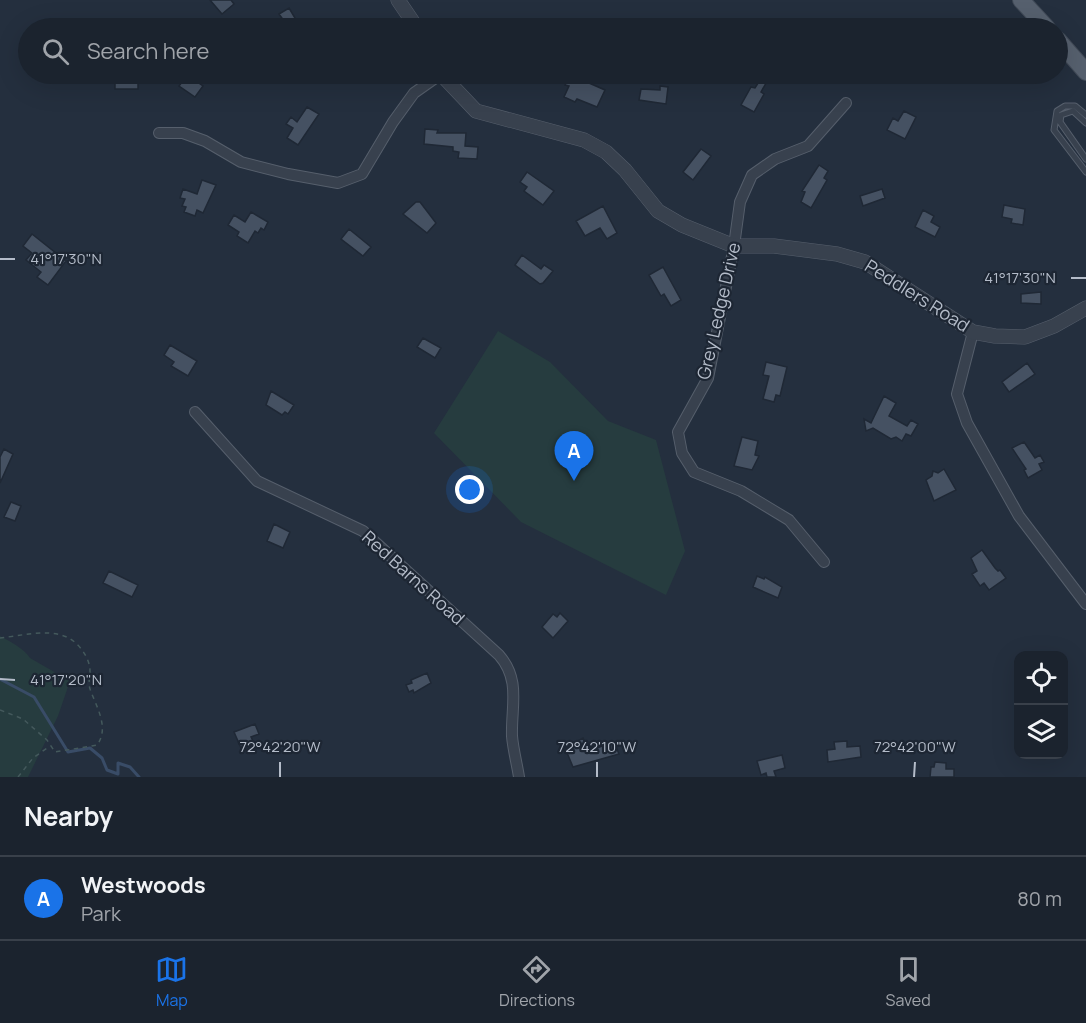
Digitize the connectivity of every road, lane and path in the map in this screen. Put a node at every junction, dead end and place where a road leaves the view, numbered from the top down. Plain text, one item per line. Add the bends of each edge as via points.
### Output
1 (398, 0) edge
2 (1021, 0) edge
3 (410, 18) edge
4 (1038, 18) edge
5 (1068, 51) edge
6 (1086, 72) edge
7 (427, 84) edge
8 (450, 84) edge
9 (846, 103) dead end
10 (1086, 115) edge
11 (1086, 123) edge
12 (159, 133) dead end
13 (1086, 159) edge
14 (1086, 172) edge
15 (734, 246) junction
16 (1086, 308) edge
17 (973, 332) junction
18 (195, 412) dead end
19 (824, 562) dead end
20 (1086, 604) edge
21 (0, 638) edge
22 (0, 710) edge
23 (50, 746) junction
24 (18, 777) edge
25 (519, 777) edge

1 - 3 street
2 - 4 main road
5 - 6 main road
7 - 12 street via 414,93 393,122 362,174 338,183 241,162 183,133
8 - 15 street, Peddlers Road via 476,111 584,140 606,152 658,211
9 - 15 street, Grey Ledge Drive via 808,146 775,159 752,176 740,202
10 - 14 lane via 1075,106 1065,106 1057,111 1054,130
11 - 13 lane via 1073,111 1061,115 1060,122
15 - 17 street, Peddlers Road via 774,246 837,254 865,262
15 - 19 street, Grey Ledge Drive via 708,378 678,432 682,453 694,472 741,491 789,520
16 - 17 street, Peddlers Road via 1025,337
17 - 20 street via 957,394 967,423 1019,516
18 - 25 street, Red Barns Road via 257,481 363,531 500,655 513,682 512,736
21 - 23 path via 58,634 82,649 90,668 88,686 103,724 102,738 98,745 55,752
22 - 23 path via 23,719
23 - 24 path via 33,758

